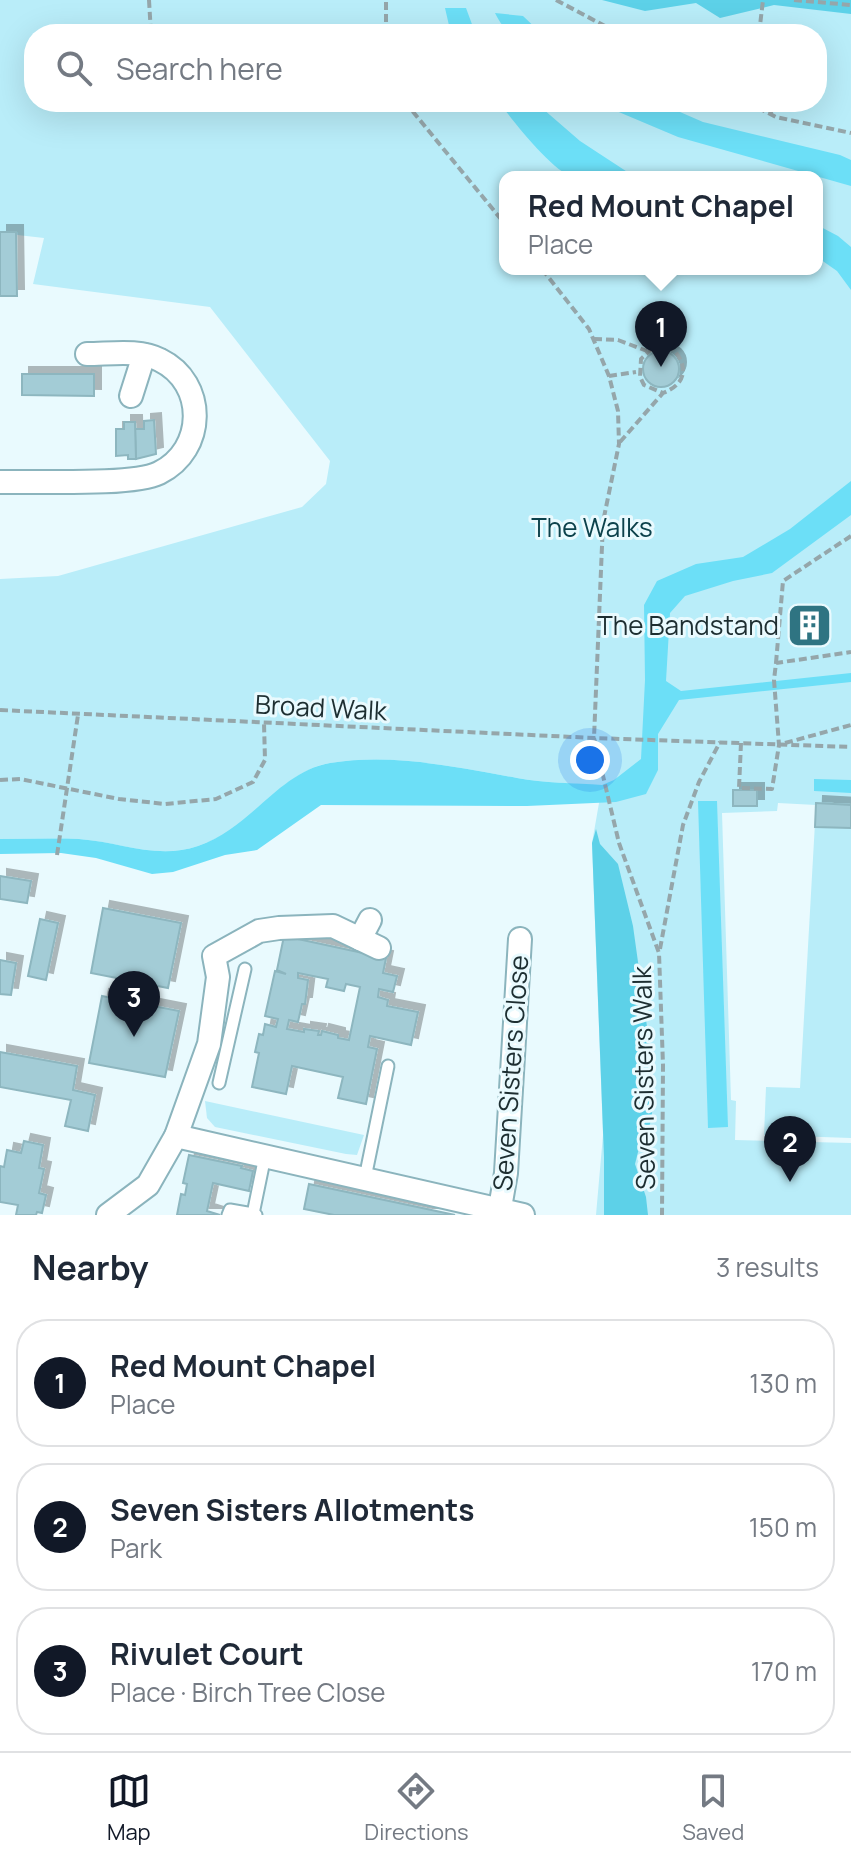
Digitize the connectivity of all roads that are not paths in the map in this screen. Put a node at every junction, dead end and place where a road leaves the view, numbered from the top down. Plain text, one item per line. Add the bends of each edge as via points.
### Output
1 (87, 354) dead end
2 (144, 355) junction
3 (131, 396) dead end
4 (0, 482) edge
5 (370, 936) dead end
6 (520, 939) dead end
7 (245, 969) dead end
8 (218, 1046) junction
9 (388, 1066) dead end
10 (219, 1083) dead end
11 (176, 1136) junction
12 (265, 1156) junction
13 (365, 1178) junction
14 (500, 1208) junction
15 (255, 1214) edge
16 (108, 1215) edge
17 (228, 1215) edge
18 (523, 1215) edge

1 - 2 street
2 - 3 street
2 - 4 street via 171,367 192,395 195,427 176,462 140,478
5 - 8 street via 333,926 279,928 259,931 214,956
6 - 14 street, Seven Sisters Close
7 - 8 lane
8 - 10 lane
8 - 11 street
9 - 13 lane
11 - 12 street, Seven Sisters Close
11 - 16 street via 148,1185
12 - 13 street, Seven Sisters Close
12 - 15 lane
13 - 14 street, Seven Sisters Close
14 - 18 street, Seven Sisters Close
15 - 17 lane via 230,1210

